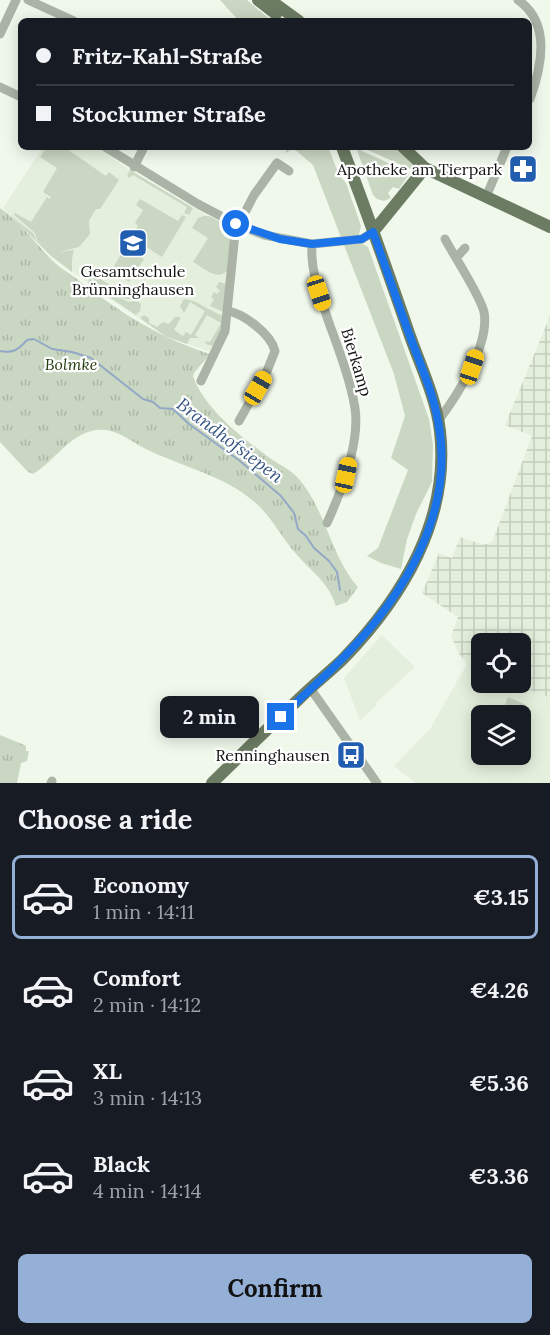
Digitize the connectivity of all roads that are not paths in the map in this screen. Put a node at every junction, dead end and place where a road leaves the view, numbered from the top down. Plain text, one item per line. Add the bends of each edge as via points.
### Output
1 (16, 0) edge
2 (28, 0) edge
3 (258, 0) edge
4 (270, 0) edge
5 (288, 0) edge
6 (519, 0) edge
7 (67, 18) edge
8 (290, 18) edge
9 (292, 18) edge
10 (293, 18) edge
11 (547, 25) edge
12 (0, 34) edge
13 (0, 87) edge
14 (532, 93) edge
15 (18, 96) edge
16 (109, 150) edge
17 (142, 150) edge
18 (343, 150) edge
19 (407, 150) edge
20 (506, 150) edge
21 (134, 167) junction
22 (424, 168) junction
23 (289, 171) dead end
24 (486, 197) junction
25 (236, 224) junction
26 (550, 227) edge
27 (373, 232) junction
28 (445, 239) dead end
29 (312, 244) junction
30 (465, 248) dead end
31 (456, 258) junction
32 (227, 311) junction
33 (201, 381) dead end
34 (239, 421) dead end
35 (438, 421) junction
36 (327, 523) dead end
37 (310, 688) junction
38 (212, 783) edge
39 (377, 783) edge

1 - 12 street
2 - 7 street
3 - 8 main road
4 - 9 main road
5 - 10 main road
6 - 11 street
11 - 14 street
13 - 15 street
16 - 21 street
17 - 21 street
18 - 27 main road
19 - 22 main road
20 - 24 street
21 - 25 street
22 - 24 main road
22 - 27 main road
23 - 25 street via 277,164
24 - 26 main road
25 - 29 street via 280,239
25 - 32 street
27 - 29 street via 362,239
27 - 35 main road
28 - 31 street
29 - 36 street, Bierkamp via 313,273 355,411 346,475
30 - 31 street
31 - 35 street via 484,310 484,330 468,375
32 - 33 street via 225,331
32 - 34 street via 246,318 271,341 275,351
35 - 37 main road via 440,486 415,563 365,634
37 - 38 main road
37 - 39 street

